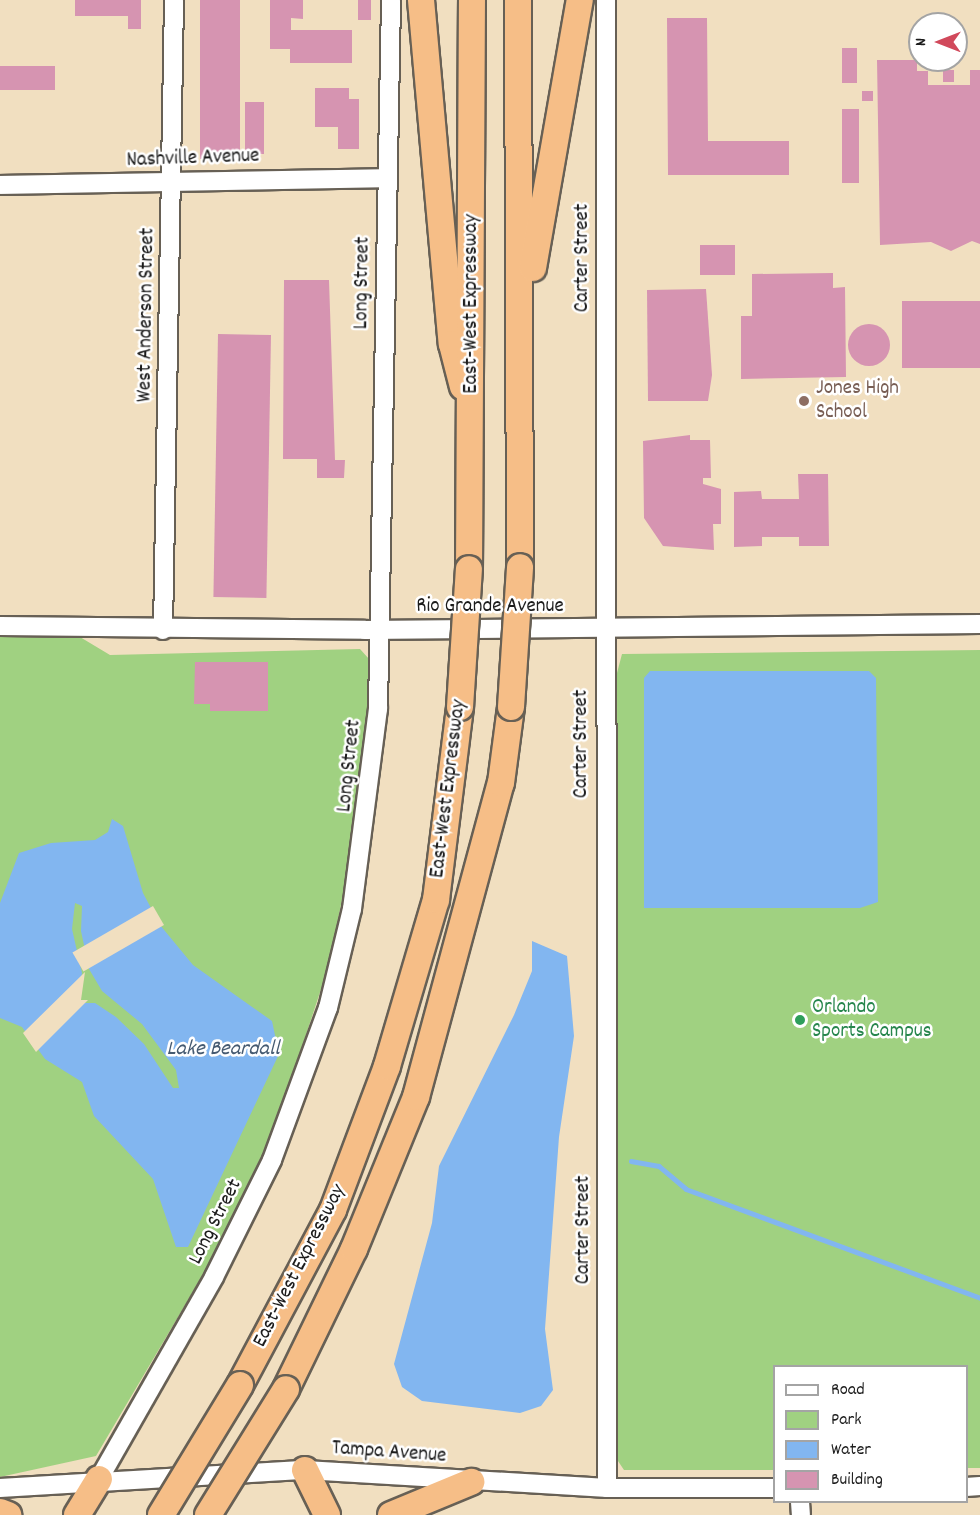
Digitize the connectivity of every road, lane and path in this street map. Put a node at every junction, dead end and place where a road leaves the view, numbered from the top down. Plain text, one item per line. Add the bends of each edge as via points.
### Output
1 (174, 0) edge
2 (391, 0) edge
3 (421, 0) edge
4 (472, 0) edge
5 (518, 0) edge
6 (580, 0) edge
7 (606, 0) edge
8 (387, 178) junction
9 (173, 182) junction
10 (0, 184) edge
11 (521, 354) junction
12 (473, 423) junction
13 (980, 624) edge
14 (0, 626) edge
15 (604, 628) junction
16 (163, 630) junction
17 (381, 630) junction
18 (305, 1470) junction
19 (99, 1479) junction
20 (471, 1482) junction
21 (0, 1488) edge
22 (607, 1488) junction
23 (773, 1488) edge
24 (0, 1512) edge
25 (8, 1515) edge
26 (76, 1515) edge
27 (161, 1515) edge
28 (208, 1515) edge
29 (327, 1515) edge
30 (391, 1515) edge

1 - 9 street, West Anderson Street
2 - 8 street, Long Street
3 - 12 highway via 452,344
4 - 12 highway, East-West Expressway
5 - 11 highway, East-West Expressway
6 - 11 highway via 545,185
7 - 15 street, Carter Street
8 - 9 street, Nashville Avenue
8 - 17 street, Long Street
9 - 10 street, Nashville Avenue
9 - 16 street, West Anderson Street
11 - 28 highway, East-West Expressway, bridge via 520,567 511,706 499,795 416,1097 354,1249 286,1389
12 - 27 highway, East-West Expressway, bridge via 460,706 436,900 387,1066 333,1210 240,1385
13 - 15 street, Rio Grande Avenue
14 - 16 street, Rio Grande Avenue
15 - 17 street, Rio Grande Avenue
15 - 22 street, Carter Street
16 - 17 street, Rio Grande Avenue
17 - 19 street, Long Street via 366,830 336,975 306,1074 272,1160 214,1277
18 - 19 street, Tampa Avenue
18 - 20 street, Tampa Avenue
18 - 29 highway
19 - 21 street, Tampa Avenue
19 - 26 highway
20 - 22 street, Tampa Avenue
20 - 30 highway
22 - 23 street, Tampa Avenue
24 - 25 highway

